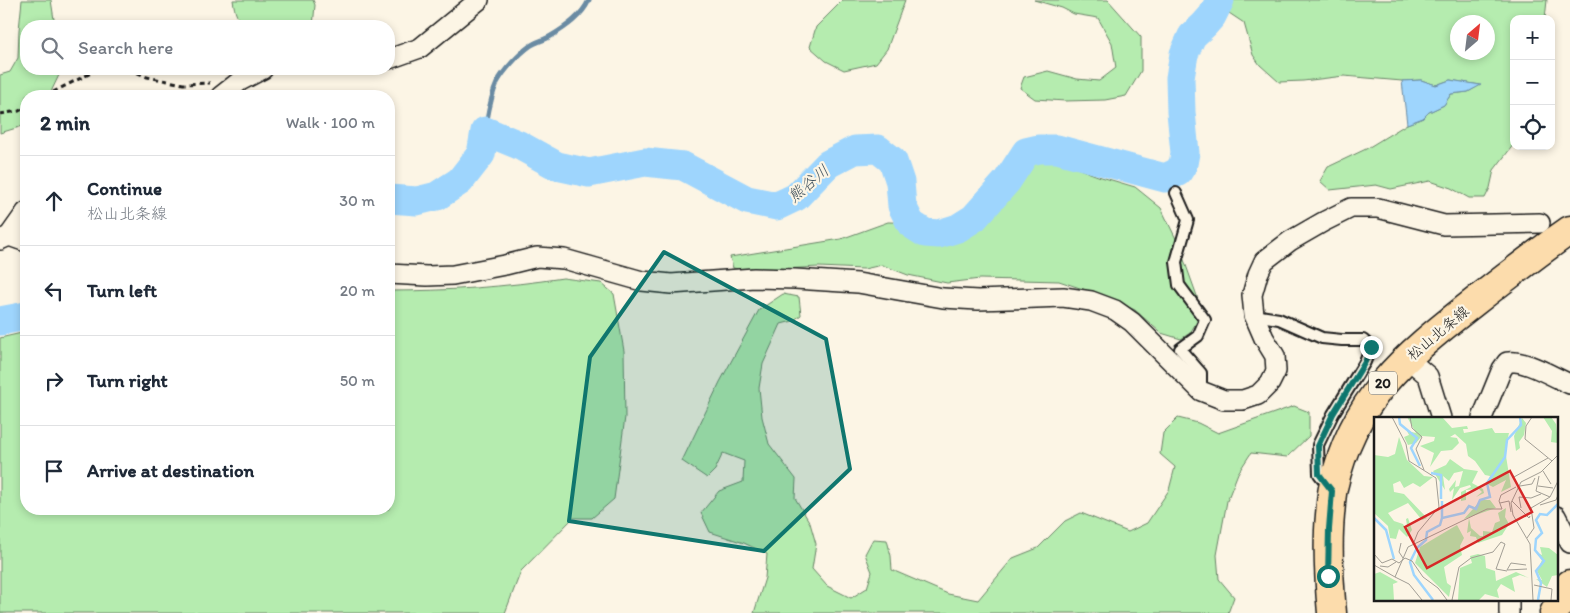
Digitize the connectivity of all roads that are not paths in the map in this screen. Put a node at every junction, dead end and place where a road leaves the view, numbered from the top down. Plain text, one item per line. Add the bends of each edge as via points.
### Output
1 (479, 0) edge
2 (395, 57) edge
3 (252, 75) edge
4 (229, 90) edge
5 (1176, 193) dead end
6 (1540, 223) dead end
7 (20, 224) edge
8 (1570, 230) edge
9 (12, 239) edge
10 (395, 274) edge
11 (1254, 315) junction
12 (1406, 358) junction
13 (1570, 384) edge
14 (1201, 390) junction
15 (1441, 417) edge
16 (1482, 417) edge
17 (1332, 491) junction
18 (1558, 520) edge
19 (1570, 543) edge
20 (1509, 600) edge
21 (1332, 613) edge
22 (1509, 613) edge

1 - 2 street via 420,48
3 - 4 street
5 - 14 lane via 1188,220 1176,262 1179,284 1205,320 1198,336 1180,349 1201,373
6 - 11 street via 1444,225 1378,208 1351,208 1290,241 1264,261 1252,294
7 - 9 street
8 - 12 main road, 松山北条線 / 20
10 - 14 street via 453,275 536,257 564,259 642,281 671,284 754,278 795,279 858,283 943,298 1063,297 1091,301 1115,310 1132,322
11 - 14 street via 1275,356 1276,370 1270,383 1258,395 1243,400 1224,400
11 - 17 lane via 1279,319 1322,338 1363,340 1371,347 1318,446 1319,474
12 - 15 street via 1428,376
12 - 17 main road, 松山北条線 / 20 via 1364,408 1340,461
13 - 16 street via 1524,364 1507,362
17 - 21 main road, 松山北条線 / 20 via 1328,576
18 - 19 street
20 - 22 street

